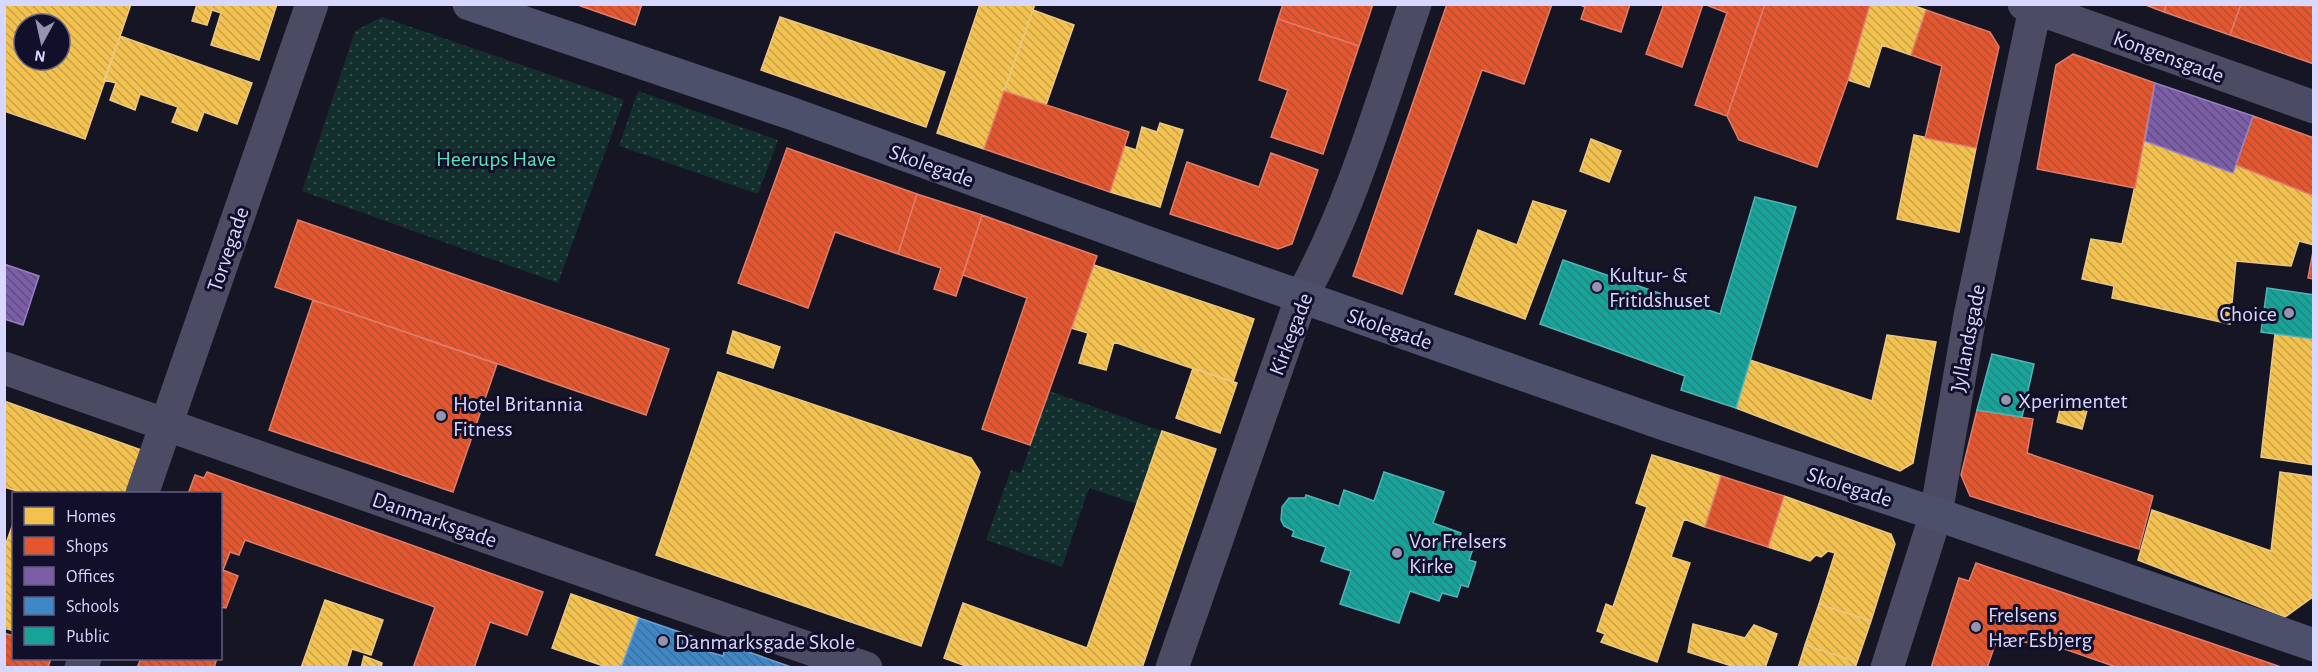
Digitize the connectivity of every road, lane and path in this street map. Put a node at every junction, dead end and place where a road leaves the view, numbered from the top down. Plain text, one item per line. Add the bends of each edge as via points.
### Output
1 (312, 4) edge
2 (469, 4) edge
3 (1415, 4) edge
4 (2032, 6) edge
5 (2313, 107) edge
6 (1302, 297) junction
7 (4, 368) edge
8 (166, 424) junction
9 (143, 492) edge
10 (1936, 514) junction
11 (2313, 645) edge
12 (1173, 666) edge
13 (866, 668) edge
14 (1887, 668) edge

1 - 8 street, Torvegade
2 - 6 street, Skolegade via 793,114
3 - 6 street, Kirkegade via 1326,254
4 - 5 street, Kongensgade
4 - 10 street, Jyllandsgade via 1970,316
6 - 10 street, Skolegade
6 - 12 street, Kirkegade
7 - 8 street, Danmarksgade
8 - 9 street, Torvegade
8 - 13 street, Danmarksgade
10 - 11 street, Skolegade
10 - 14 street, Jyllandsgade

